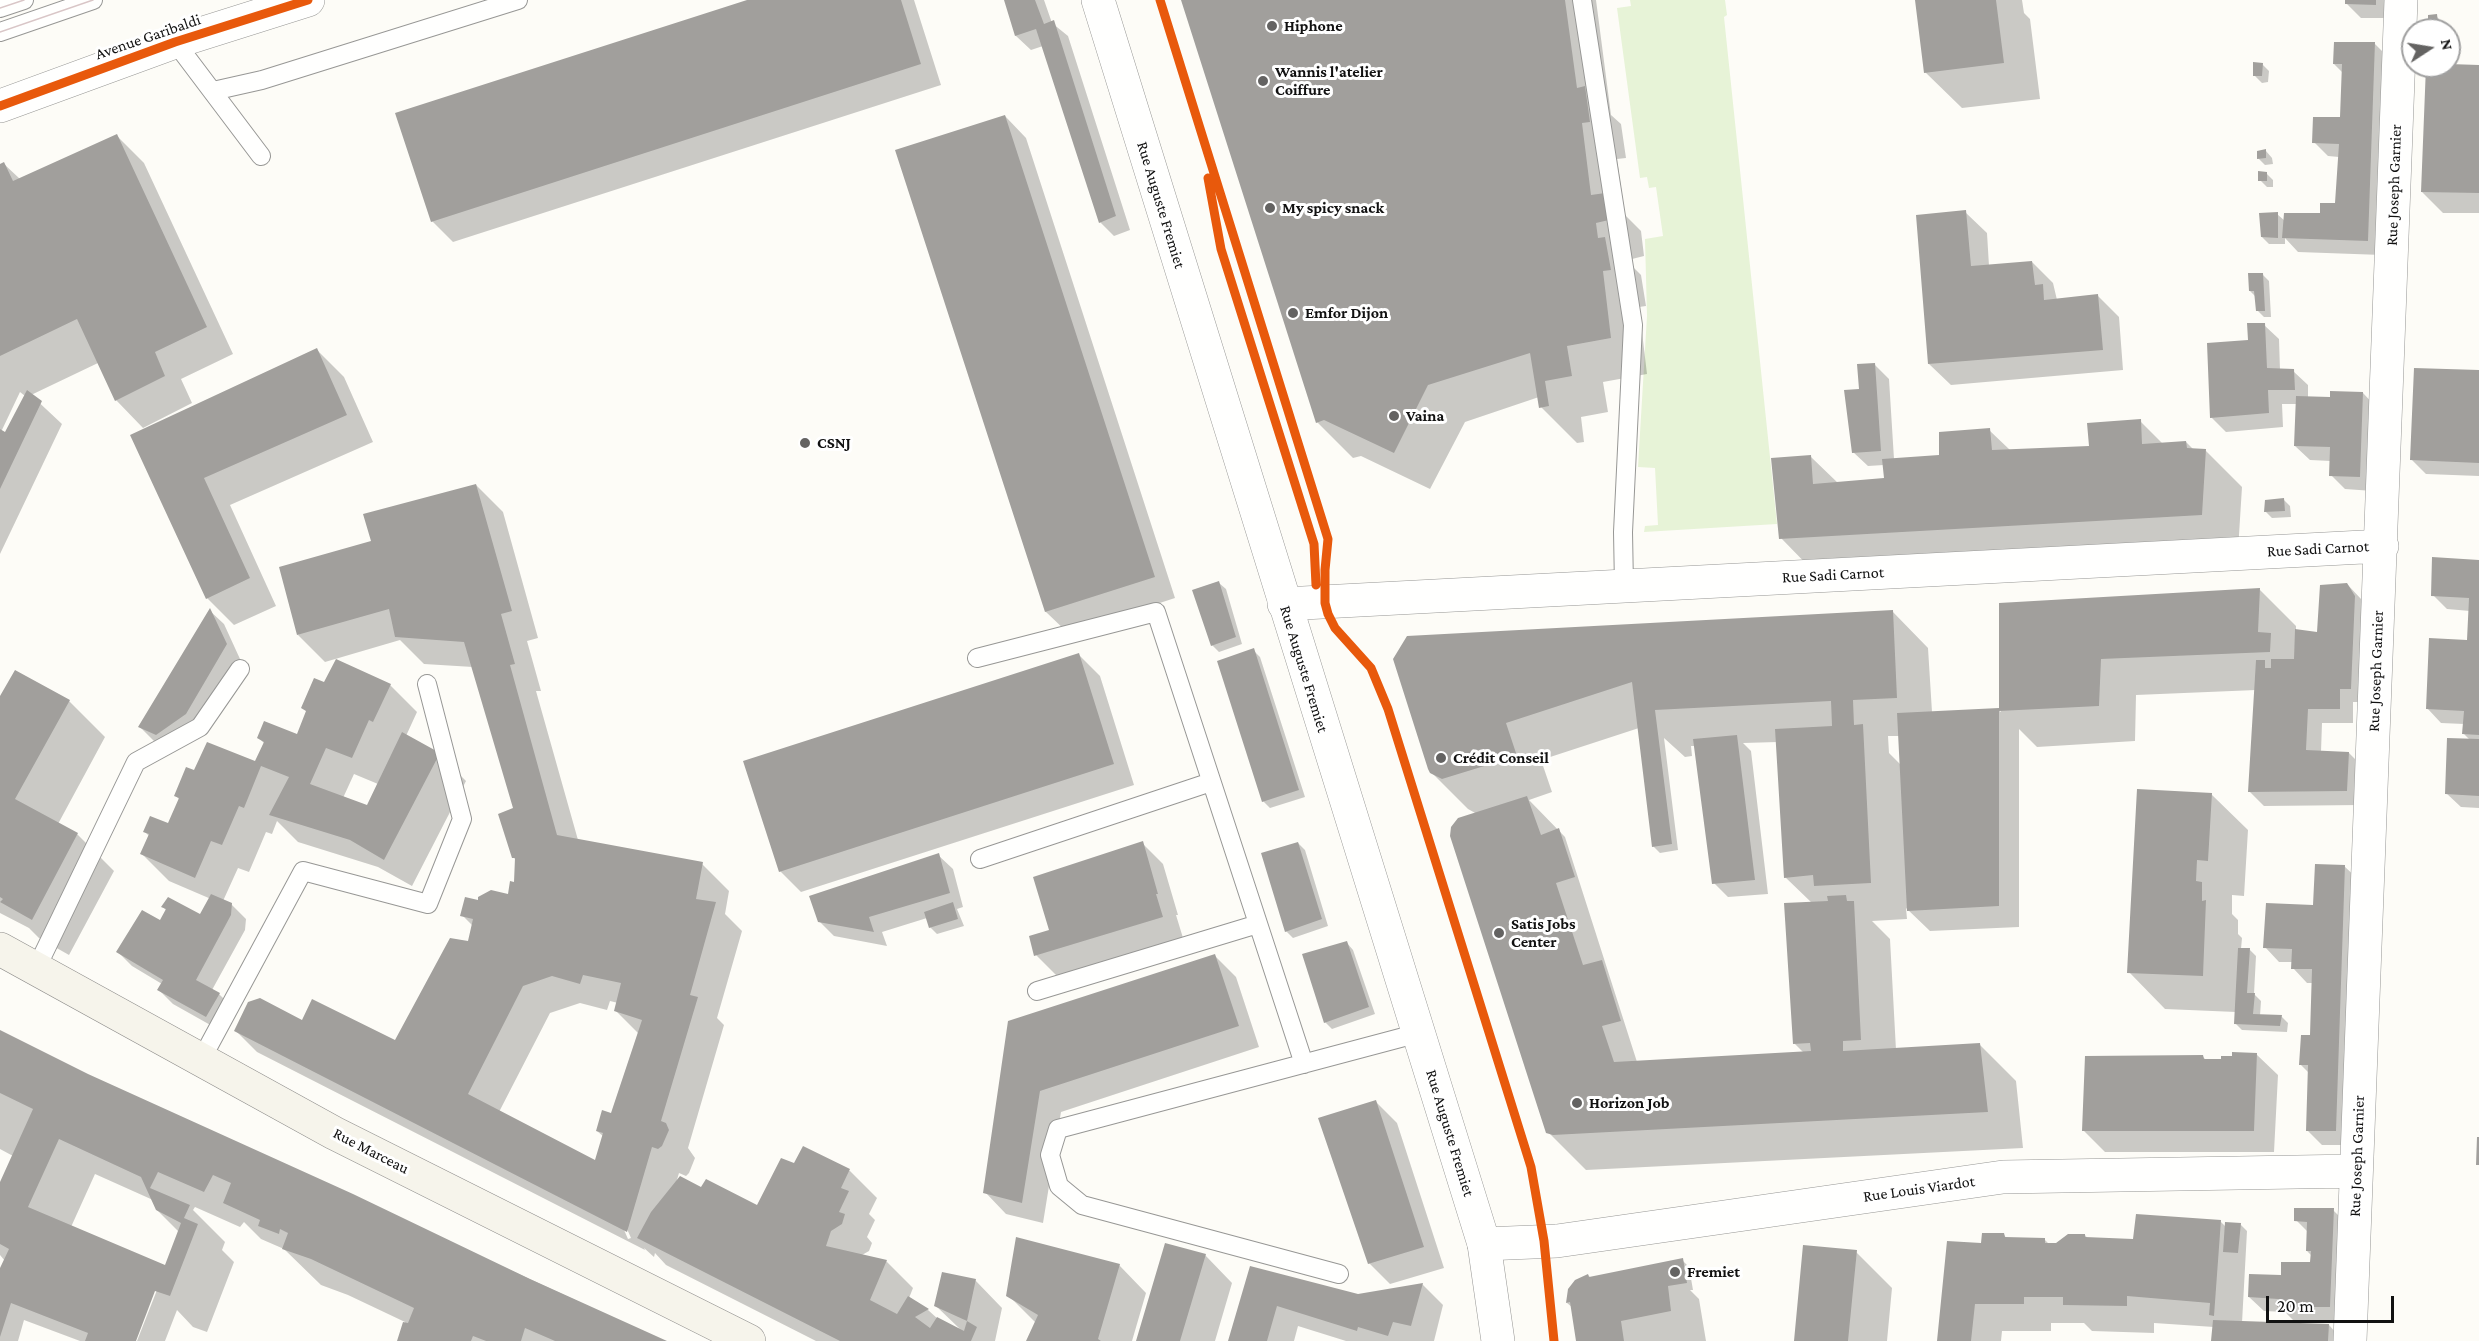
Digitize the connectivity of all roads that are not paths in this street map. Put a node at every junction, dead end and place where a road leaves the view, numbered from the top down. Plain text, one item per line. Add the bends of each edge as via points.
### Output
1 (24, 0) edge
2 (93, 0) edge
3 (308, 0) edge
4 (518, 0) edge
5 (1098, 0) edge
6 (1582, 0) edge
7 (2401, 0) edge
8 (0, 8) edge
9 (0, 32) edge
10 (175, 42) junction
11 (213, 91) junction
12 (0, 106) edge
13 (261, 156) dead end
14 (2382, 546) junction
15 (1624, 586) junction
16 (1284, 604) junction
17 (977, 658) dead end
18 (240, 669) dead end
19 (427, 684) dead end
20 (1211, 782) junction
21 (980, 859) dead end
22 (1258, 924) junction
23 (0, 950) edge
24 (36, 969) junction
25 (1036, 991) dead end
26 (1419, 1033) junction
27 (201, 1060) junction
28 (1304, 1064) junction
29 (2356, 1171) junction
30 (1484, 1244) junction
31 (1339, 1275) dead end
32 (749, 1341) edge
33 (1498, 1341) edge
34 (2350, 1341) edge

1 - 8 lane
2 - 9 lane
3 - 10 street, Avenue Garibaldi
4 - 11 lane via 262,80
5 - 16 street, Rue Auguste Fremiet
6 - 15 lane via 1633,325
7 - 14 street, Rue Joseph Garnier
10 - 11 lane
10 - 12 street, Avenue Garibaldi
11 - 13 lane
14 - 15 street, Rue Sadi Carnot
14 - 29 street, Rue Joseph Garnier
15 - 16 street, Rue Sadi Carnot
16 - 26 street, Rue Auguste Fremiet
17 - 20 lane via 1156,612
18 - 24 lane via 200,727 136,762
19 - 27 lane via 462,819 428,904 303,871
20 - 21 lane
20 - 22 lane
22 - 25 lane
22 - 28 lane
23 - 24 main road, Rue Marceau
24 - 27 main road, Rue Marceau
26 - 28 lane
26 - 30 street, Rue Auguste Fremiet
27 - 32 main road, Rue Marceau via 334,1133
28 - 31 lane via 1058,1129 1050,1155 1059,1186 1082,1205
29 - 30 street, Rue Louis Viardot via 2003,1177 1557,1241
29 - 34 street, Rue Joseph Garnier
30 - 33 street, Rue Auguste Fremiet

